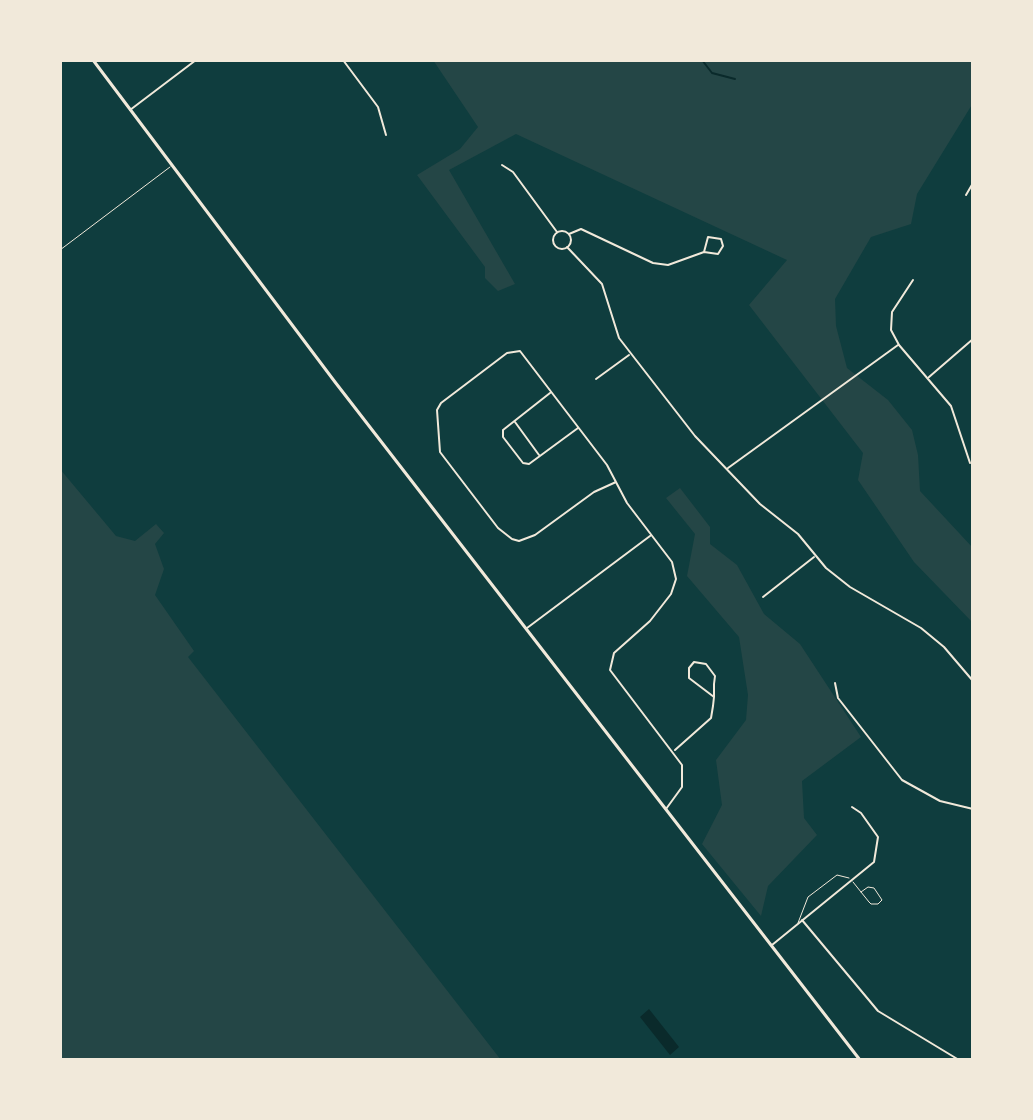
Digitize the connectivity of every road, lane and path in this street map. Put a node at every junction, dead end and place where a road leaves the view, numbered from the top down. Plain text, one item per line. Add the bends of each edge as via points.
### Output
1 (93, 60) edge
2 (196, 60) edge
3 (343, 60) edge
4 (130, 110) junction
5 (386, 135) dead end
6 (502, 165) dead end
7 (172, 166) junction
8 (973, 183) edge
9 (966, 195) dead end
10 (557, 232) junction
11 (569, 234) junction
12 (567, 247) junction
13 (60, 250) edge
14 (704, 252) junction
15 (913, 280) dead end
16 (973, 339) edge
17 (899, 345) junction
18 (630, 354) junction
19 (928, 378) junction
20 (596, 379) dead end
21 (551, 392) junction
22 (514, 421) junction
23 (579, 428) junction
24 (540, 456) junction
25 (970, 463) dead end
26 (728, 469) junction
27 (616, 482) junction
28 (651, 535) junction
29 (815, 556) junction
30 (763, 597) dead end
31 (526, 629) junction
32 (973, 681) edge
33 (835, 683) dead end
34 (714, 697) junction
35 (674, 751) junction
36 (852, 807) dead end
37 (666, 809) junction
38 (973, 809) edge
39 (852, 881) junction
40 (861, 892) junction
41 (802, 920) junction
42 (798, 923) junction
43 (771, 946) junction
44 (860, 1060) edge
45 (959, 1060) edge

1 - 4 main road
2 - 4 street
3 - 5 street via 378,107
4 - 7 main road
6 - 10 street via 513,172
7 - 13 lane
7 - 31 main road
8 - 9 street
10 - 11 street
10 - 12 street via 555,245
11 - 12 street
11 - 14 street via 581,229 661,265 680,264
12 - 18 street via 602,284 615,331
14 - 14 street via 718,254 721,239 708,237
15 - 17 street via 891,318
16 - 19 street
17 - 19 street
17 - 26 street
18 - 20 street
18 - 26 street
19 - 25 street via 951,406
21 - 22 street
21 - 23 street
21 - 27 street via 520,351 511,350 441,403 436,416 440,452 512,539 528,539
22 - 24 street
22 - 24 street via 503,437 523,463
23 - 24 street
23 - 27 street
26 - 29 street
27 - 28 street
28 - 31 street
28 - 35 street via 675,569 671,594 614,653 610,670
29 - 30 street
29 - 32 street via 850,587 921,628
31 - 37 main road
33 - 38 street via 838,698 902,780 940,801
34 - 34 street via 715,676 700,661 694,662 689,678
34 - 35 street via 706,725
35 - 37 street via 684,781
36 - 39 street via 874,829 879,844 874,862
37 - 43 main road
39 - 40 lane
39 - 41 street
39 - 42 lane via 843,875 832,878 805,900
40 - 40 lane via 873,905 882,900 874,888
41 - 42 street
41 - 45 street via 878,1011
42 - 43 street
43 - 44 main road

